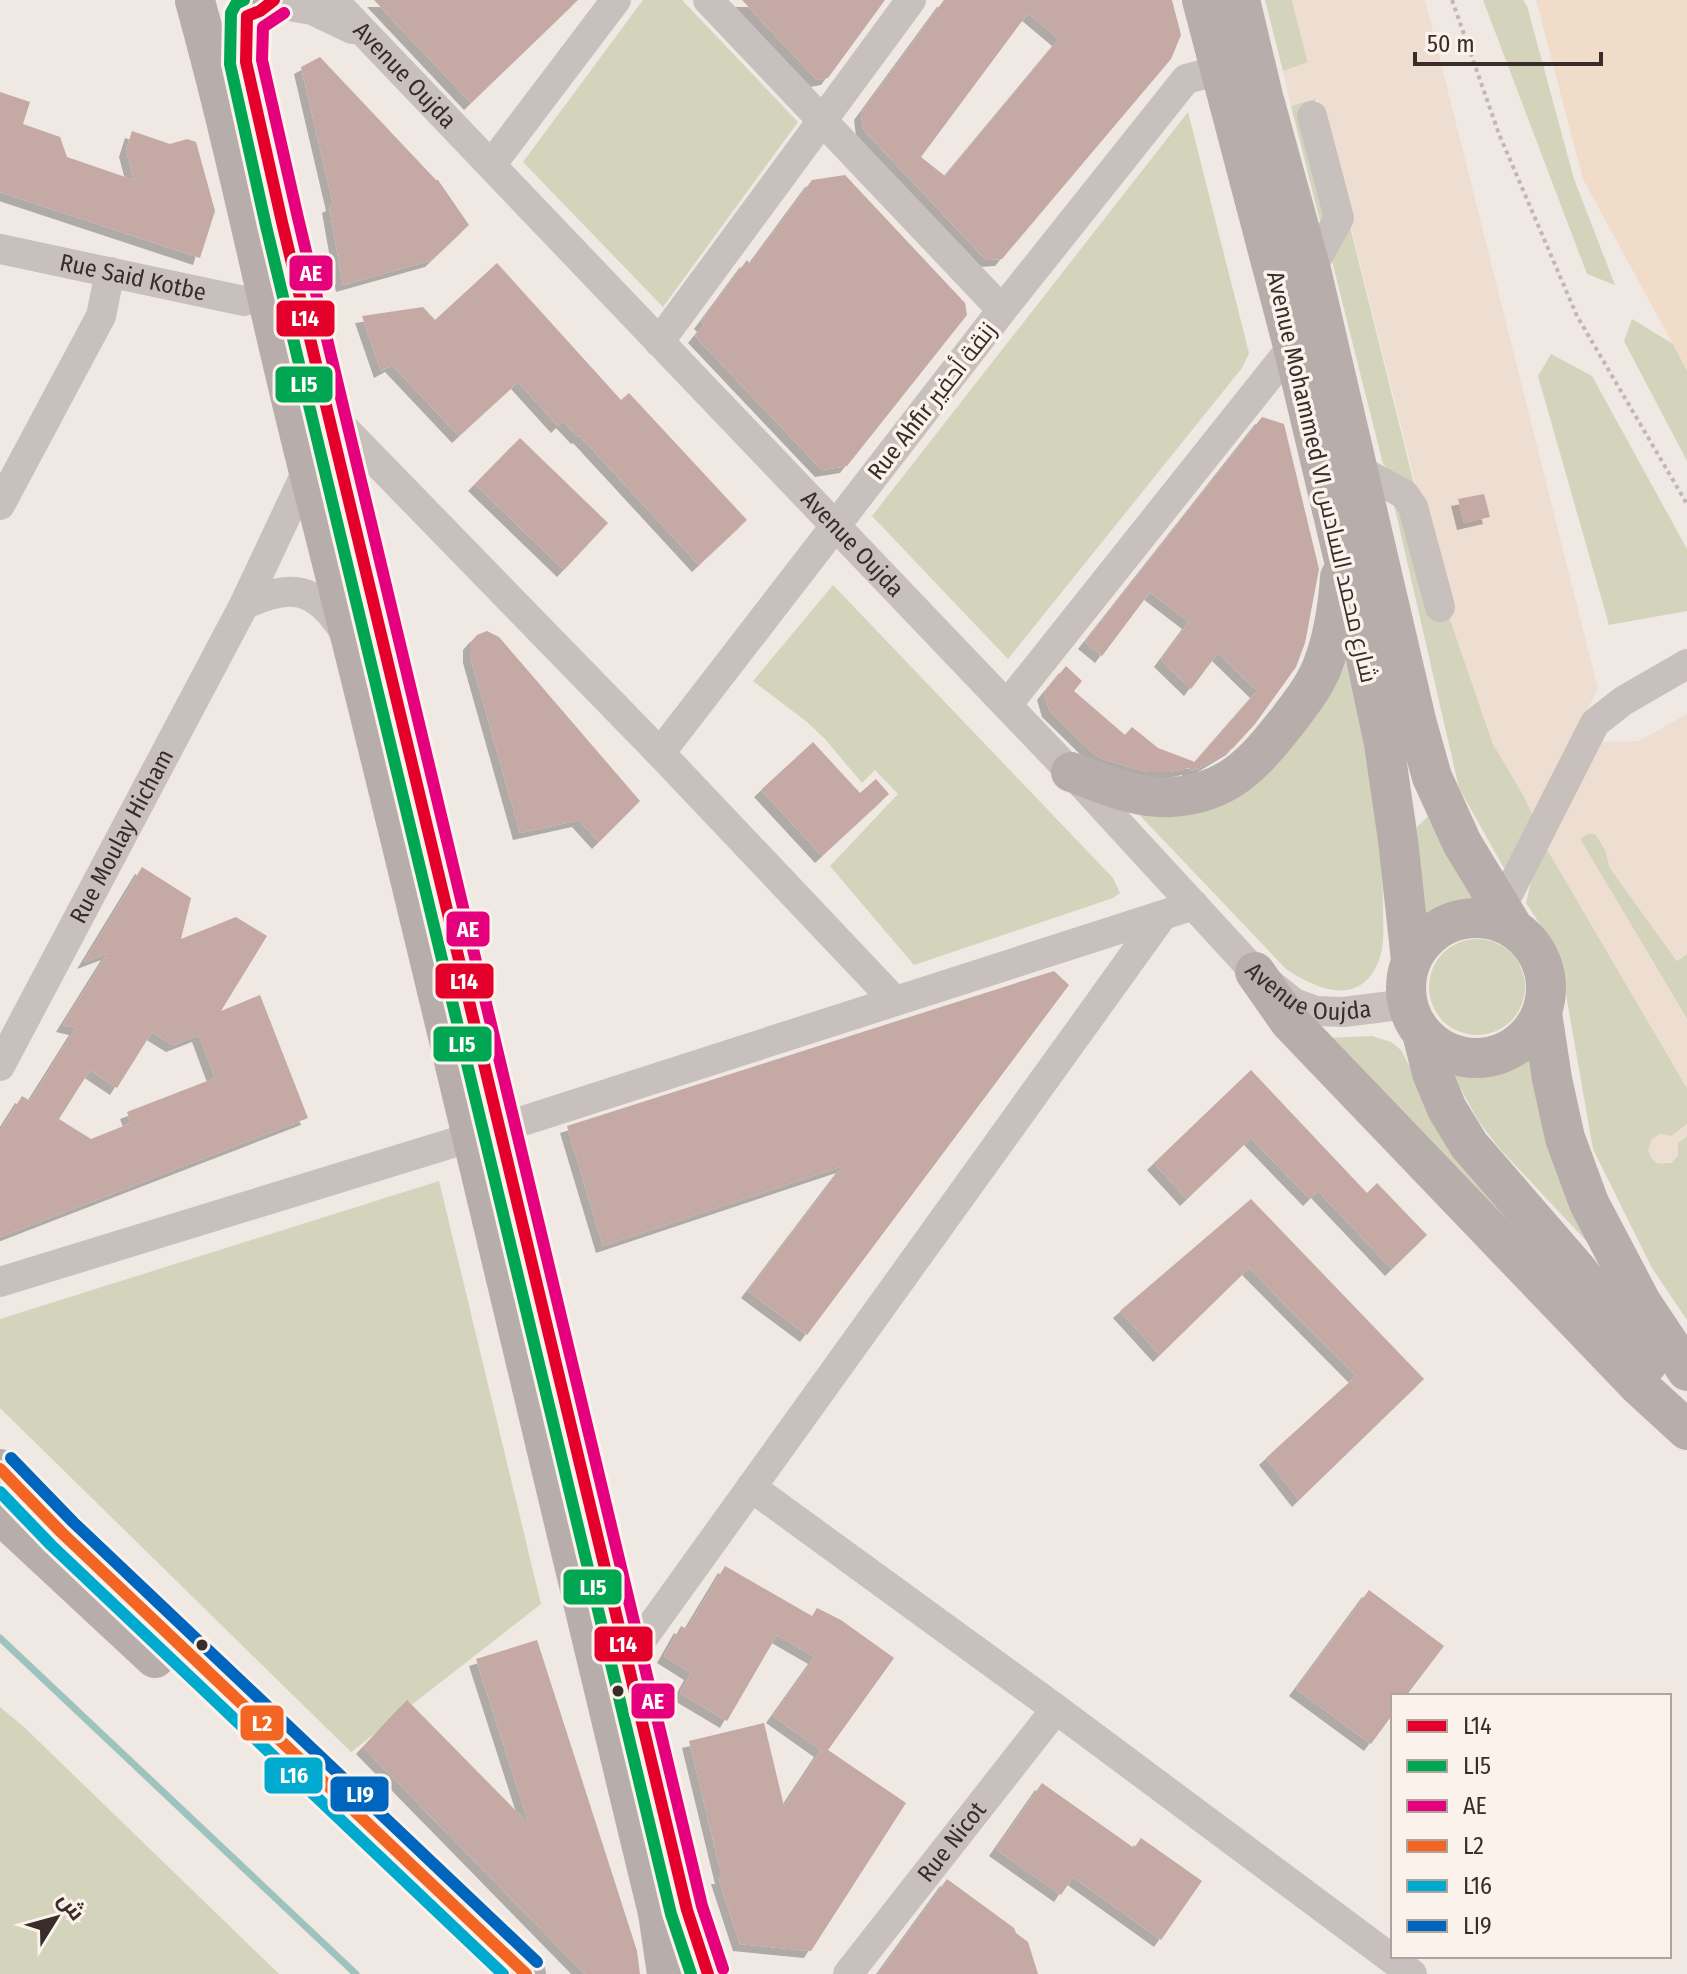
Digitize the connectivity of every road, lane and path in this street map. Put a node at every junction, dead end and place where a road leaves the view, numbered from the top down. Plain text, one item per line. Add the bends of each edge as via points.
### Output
1 (195, 0) edge
2 (333, 0) edge
3 (616, 0) edge
4 (708, 0) edge
5 (911, 0) edge
6 (1202, 0) edge
7 (1240, 0) edge
8 (1452, 0) edge
9 (264, 6) edge
10 (371, 40) junction
11 (1220, 70) junction
12 (1312, 116) dead end
13 (823, 121) junction
14 (491, 165) junction
15 (0, 249) edge
16 (1311, 269) junction
17 (110, 272) junction
18 (266, 293) junction
19 (1002, 310) junction
20 (659, 342) junction
21 (1293, 346) junction
22 (327, 411) junction
23 (308, 469) junction
24 (1357, 469) junction
25 (1687, 504) edge
26 (0, 505) edge
27 (835, 525) junction
28 (1341, 549) junction
29 (244, 605) junction
30 (1440, 607) dead end
31 (356, 651) junction
32 (1687, 664) edge
33 (1007, 705) junction
34 (660, 753) junction
35 (1071, 772) junction
36 (1194, 905) junction
37 (1162, 916) junction
38 (1508, 917) junction
39 (1411, 960) junction
40 (1255, 972) junction
41 (894, 1000) junction
42 (1542, 1013) junction
43 (1415, 1018) junction
44 (0, 1066) edge
45 (485, 1133) junction
46 (0, 1282) edge
47 (1687, 1371) edge
48 (1687, 1418) edge
49 (1687, 1430) edge
50 (0, 1469) edge
51 (751, 1487) junction
52 (0, 1514) edge
53 (627, 1660) junction
54 (1056, 1709) junction
55 (488, 1974) edge
56 (526, 1974) edge
57 (667, 1974) edge
58 (708, 1974) edge
59 (848, 1974) edge
60 (1412, 1974) edge

1 - 9 main road via 228,17
1 - 18 main road
2 - 10 street, Avenue Oujda
3 - 14 street
4 - 13 street
5 - 13 street
6 - 11 main road, Avenue Mohammed VI شارع محمد السادس
7 - 16 main road, Avenue Mohammed VI شارع محمد السادس
8 - 25 path via 1499,134 1577,316
9 - 10 street via 325,15
9 - 22 main road via 246,62
10 - 14 street, Avenue Oujda
11 - 19 street, Rue Ahfir زنقة أحفير via 1186,79
11 - 21 main road, Avenue Mohammed VI شارع محمد السادس
12 - 16 street via 1339,218
13 - 19 street
13 - 20 street
14 - 20 street, Avenue Oujda
15 - 17 street, Rue Said Kotbe
16 - 24 main road, Avenue Mohammed VI شارع محمد السادس
17 - 18 street, Rue Said Kotbe via 244,301
17 - 26 street via 101,316
18 - 23 main road
19 - 27 street, Rue Ahfir زنقة أحفير
20 - 27 street, Avenue Oujda
21 - 28 main road, Avenue Mohammed VI شارع محمد السادس
21 - 33 street
22 - 34 street
22 - 45 main road
23 - 29 street, Rue Moulay Hicham
23 - 31 main road
24 - 30 street via 1404,494 1413,507
24 - 38 main road, Avenue Mohammed VI شارع محمد السادس via 1432,777 1462,843
27 - 33 street, Avenue Oujda
27 - 34 street, Rue Ahfir زنقة أحفير
28 - 35 main road via 1339,596 1322,667 1308,694 1243,771 1206,791 1160,797 1123,791
28 - 39 main road, Avenue Mohammed VI شارع محمد السادس via 1384,744
29 - 31 street via 270,592 305,593 330,612
29 - 44 street, Rue Moulay Hicham
31 - 45 main road
32 - 38 street via 1595,723
33 - 35 street, Avenue Oujda
34 - 41 street
35 - 36 street, Avenue Oujda
36 - 37 street
36 - 40 street, Avenue Oujda
37 - 41 street
37 - 51 street
38 - 39 main road via 1506,923 1461,918 1440,926
38 - 42 main road via 1541,961 1546,987
39 - 43 main road via 1407,974
40 - 43 street, Avenue Oujda via 1294,1003 1316,1011
40 - 49 main road via 1290,1022
41 - 45 street
42 - 43 main road via 1530,1034 1511,1049 1488,1057 1464,1057 1441,1049
42 - 47 main road via 1565,1138 1589,1203 1641,1302
43 - 48 main road via 1442,1097 1469,1145 1578,1271
45 - 46 street
45 - 53 main road
45 - 57 main road via 536,1412 658,1913
50 - 56 main road
51 - 53 street
51 - 54 street
52 - 55 main road
53 - 58 main road via 687,1910
54 - 59 street, Rue Nicot
54 - 60 street

